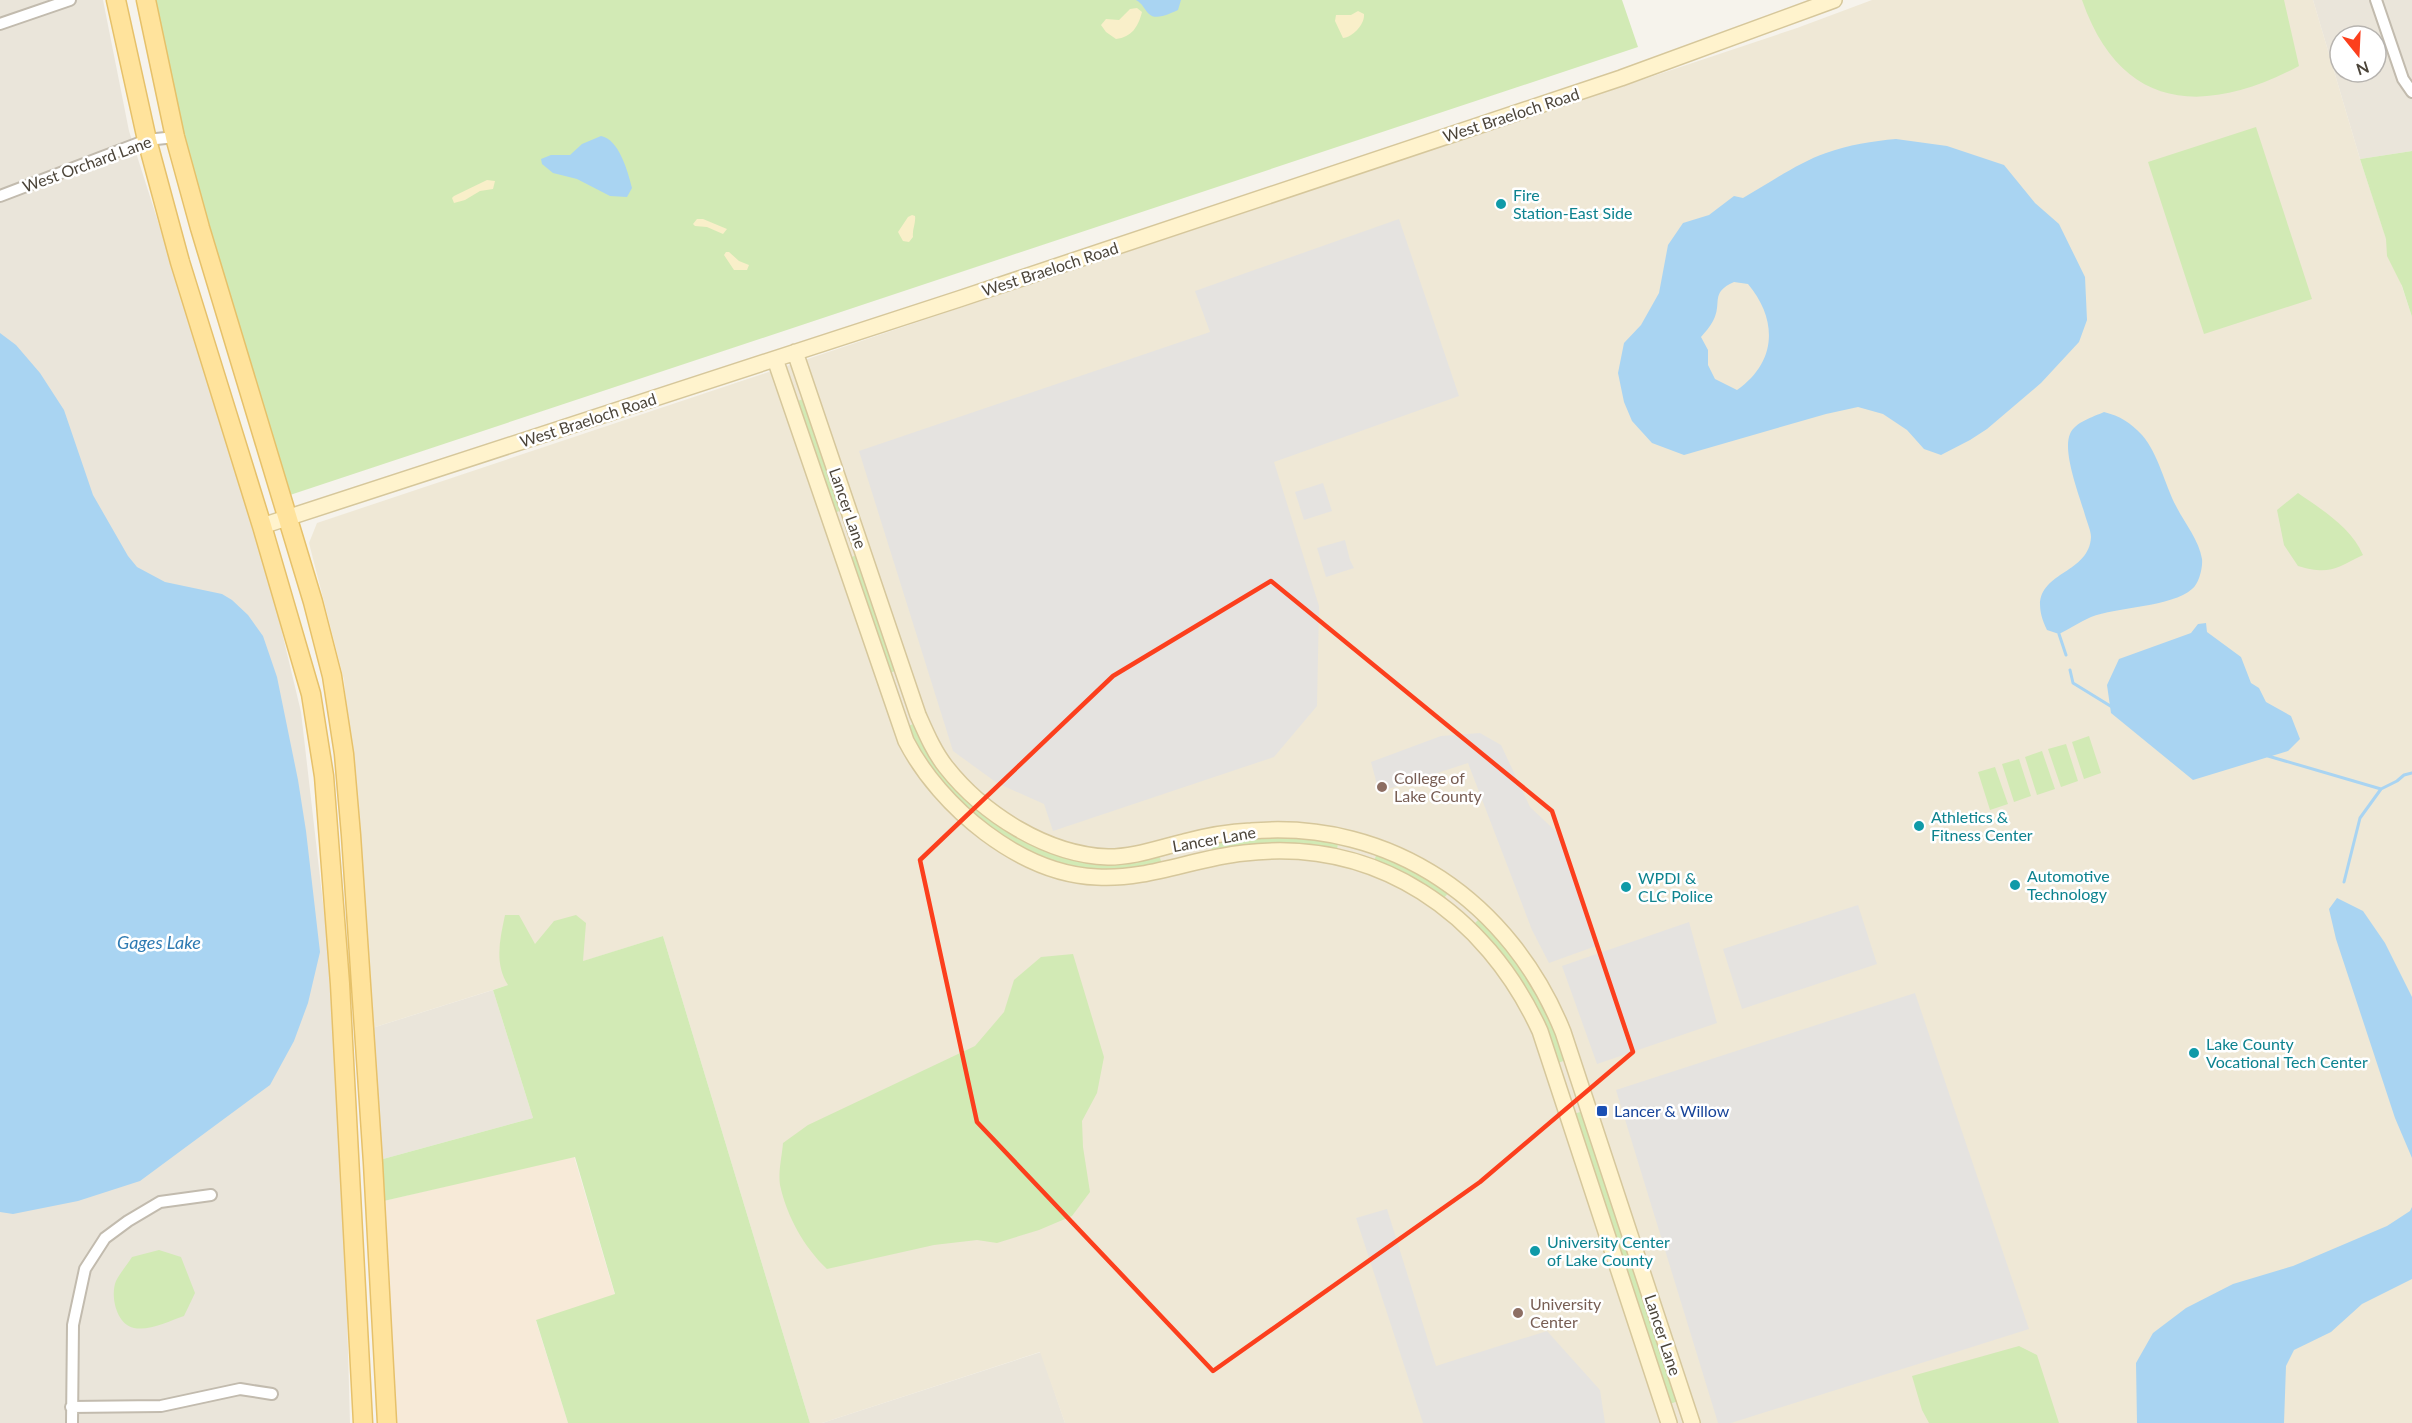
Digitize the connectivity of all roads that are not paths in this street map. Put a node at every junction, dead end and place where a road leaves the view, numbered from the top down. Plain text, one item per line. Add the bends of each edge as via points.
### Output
1 (70, 0) edge
2 (116, 0) edge
3 (146, 0) edge
4 (1834, 0) edge
5 (2376, 0) edge
6 (0, 24) edge
7 (2412, 92) edge
8 (175, 137) junction
9 (147, 140) junction
10 (0, 196) edge
11 (795, 352) junction
12 (775, 359) junction
13 (287, 518) junction
14 (262, 526) junction
15 (211, 1195) dead end
16 (272, 1394) dead end
17 (71, 1407) junction
18 (72, 1423) edge
19 (363, 1423) edge
20 (387, 1423) edge
21 (1669, 1423) edge
22 (1692, 1423) edge

1 - 6 street
2 - 9 main road
3 - 8 main road
4 - 11 street, West Braeloch Road via 1621,78
5 - 7 street via 2403,79
8 - 9 street, West Orchard Lane
8 - 13 main road
9 - 10 street, West Orchard Lane
9 - 14 main road via 180,262
11 - 12 street, West Braeloch Road
11 - 22 street, Lancer Lane via 918,715 945,766 972,795 1029,834 1087,855 1137,854 1210,836 1251,831 1304,830 1356,840 1433,873 1474,903 1503,933 1548,997 1563,1032
12 - 13 street, West Braeloch Road
12 - 21 street, Lancer Lane via 906,741 922,770 971,822 1027,857 1058,870 1095,878 1130,877 1213,857 1267,851 1353,861 1383,871 1423,892 1484,944 1515,985 1540,1031
13 - 14 street, West Braeloch Road
13 - 20 main road via 332,676 344,754
14 - 19 main road via 311,694 324,776 341,994
15 - 17 street via 160,1202 105,1238 85,1269 73,1325
16 - 17 street via 240,1389 161,1406
17 - 18 street

